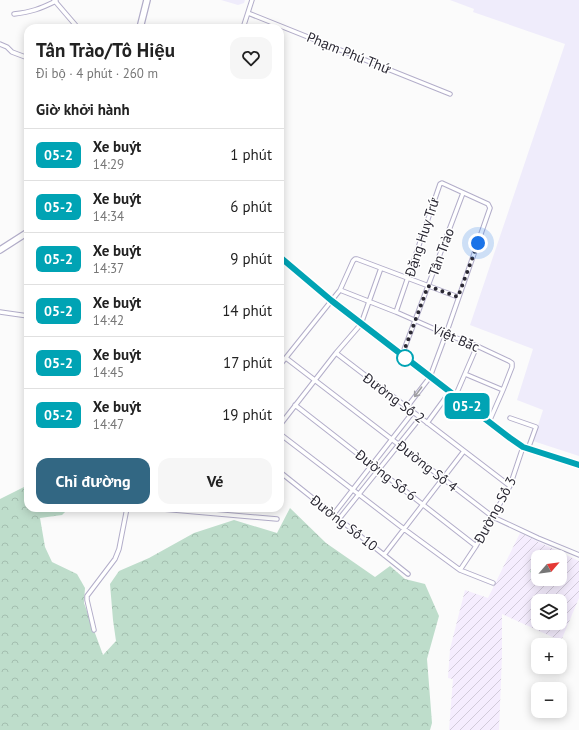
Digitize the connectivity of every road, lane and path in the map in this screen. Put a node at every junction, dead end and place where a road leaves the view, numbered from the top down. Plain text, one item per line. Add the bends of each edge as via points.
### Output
1 (147, 0) edge
2 (252, 0) edge
3 (55, 1) edge
4 (248, 13) junction
5 (14, 14) dead end
6 (75, 24) edge
7 (141, 24) edge
8 (244, 24) edge
9 (275, 24) edge
10 (284, 27) edge
11 (0, 44) edge
12 (24, 56) edge
13 (450, 94) dead end
14 (462, 193) junction
15 (24, 235) edge
16 (0, 250) edge
17 (284, 259) edge
18 (381, 268) junction
19 (408, 278) junction
20 (428, 286) junction
21 (340, 290) junction
22 (458, 297) junction
23 (332, 301) junction
24 (369, 301) junction
25 (0, 312) edge
26 (396, 312) junction
27 (24, 315) edge
28 (415, 320) junction
29 (361, 324) junction
30 (446, 334) junction
31 (477, 346) junction
32 (336, 353) junction
33 (402, 356) junction
34 (286, 358) junction
35 (284, 360) edge
36 (465, 374) junction
37 (430, 377) junction
38 (315, 380) junction
39 (503, 390) junction
40 (449, 393) junction
41 (456, 397) junction
42 (295, 405) junction
43 (407, 407) junction
44 (413, 412) junction
45 (420, 418) junction
46 (510, 418) dead end
47 (284, 420) edge
48 (489, 422) junction
49 (427, 423) junction
50 (284, 437) edge
51 (392, 438) junction
52 (399, 444) junction
53 (523, 447) junction
54 (528, 449) junction
55 (464, 451) junction
56 (372, 465) junction
57 (579, 465) edge
58 (379, 470) junction
59 (284, 475) edge
60 (444, 478) junction
61 (510, 486) junction
62 (352, 490) junction
63 (359, 494) junction
64 (423, 504) junction
65 (126, 512) edge
66 (197, 512) edge
67 (333, 515) junction
68 (493, 517) junction
69 (277, 519) dead end
70 (339, 519) junction
71 (404, 529) junction
72 (476, 546) junction
73 (384, 555) junction
74 (579, 555) edge
75 (460, 570) junction
76 (408, 574) dead end
77 (493, 583) dead end
78 (94, 630) dead end

1 - 7 main road
2 - 4 street
3 - 5 street via 32,12
3 - 6 street
4 - 8 street
4 - 9 street, Phạm Phú Thứ
10 - 13 street, Phạm Phú Thứ
11 - 12 street
14 - 19 street, Đặng Huy Trứ via 442,183 439,185
14 - 20 street, Tân Trào
14 - 22 street, Đặng Huy Trứ via 488,204 490,208
15 - 16 main road
17 - 23 street
18 - 19 street
18 - 21 street via 355,259
18 - 24 street
19 - 20 street
19 - 26 street, Đặng Huy Trứ
20 - 22 street
20 - 28 street, Tân Trào
21 - 23 street
21 - 24 street, Việt Bắc
22 - 30 street, Đặng Huy Trứ
23 - 29 street
23 - 34 street
24 - 26 street, Việt Bắc
24 - 29 street
25 - 27 street
26 - 28 street, Việt Bắc
28 - 30 street, Việt Bắc
28 - 33 street, Tân Trào
29 - 32 street
29 - 33 street
30 - 31 street, Việt Bắc
30 - 37 street, Đặng Huy Trứ
31 - 36 street
31 - 39 street, Việt Bắc via 512,363
32 - 38 street
32 - 43 street, Đường Số 2
33 - 37 street
34 - 35 street
34 - 38 street, Đường Số 4
36 - 39 street
36 - 41 street
37 - 40 street
37 -> 43 street, Đặng Huy Trứ
38 - 42 street
38 - 51 street, Đường Số 4
39 - 48 street, Việt Bắc
40 - 41 street
40 - 49 street
41 - 48 street
42 - 47 street
42 - 56 street, Đường Số 6
43 - 44 street, Đường Số 2
44 - 45 street, Đường Số 2
44 - 51 street
45 - 49 street, Đường Số 2
45 - 52 street
46 - 54 street via 536,427
48 - 53 street
49 - 55 street, Đường Số 2
50 - 62 street
51 - 52 street, Đường Số 4
51 - 56 street
52 - 58 street
52 - 60 street, Đường Số 4
53 - 54 street
53 - 61 street, Đường Số 3
54 - 57 street
55 - 60 street
55 - 61 street, Đường Số 2
56 - 58 street, Đường Số 6
56 - 62 street
58 - 63 street
58 - 64 street, Đường Số 6
59 - 67 street, Đường Số 10
60 - 64 street
60 - 68 street, Đường Số 4
61 - 68 street, Đường Số 3
62 - 63 street
62 - 67 street
63 - 70 street
63 - 71 street
64 - 71 street
64 - 72 street, Đường Số 6
65 - 78 street via 115,559 87,596
66 - 69 street
67 - 70 street, Đường Số 10
68 - 72 street, Đường Số 3
68 - 74 street, Đường Số 4
70 - 73 street, Đường Số 10
71 - 73 street
71 - 75 street
72 - 75 street, Đường Số 3
73 - 76 street, Đường Số 10
75 - 77 street

